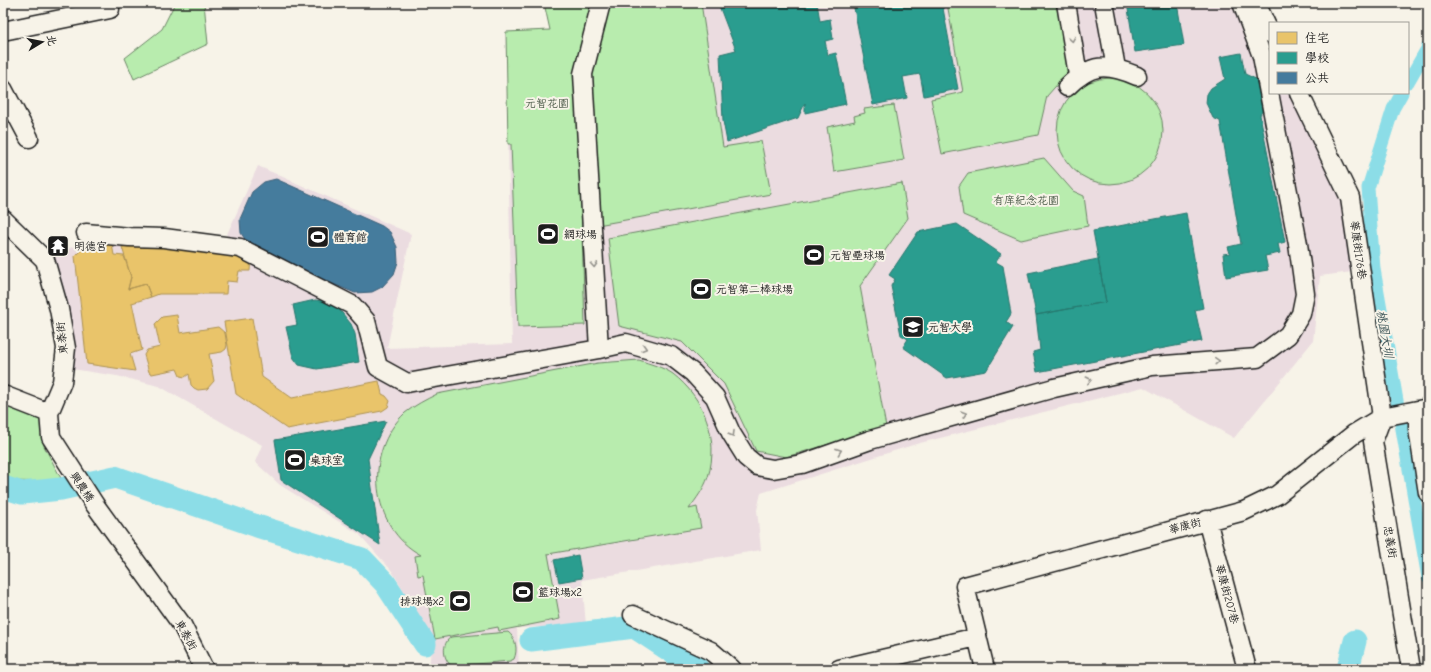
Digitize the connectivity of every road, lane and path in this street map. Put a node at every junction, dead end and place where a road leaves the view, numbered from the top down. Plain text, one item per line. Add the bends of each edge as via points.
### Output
1 (109, 3) edge
2 (601, 3) edge
3 (1066, 3) edge
4 (1104, 3) edge
5 (1242, 3) edge
6 (1256, 3) edge
7 (3, 31) edge
8 (1269, 31) edge
9 (1116, 68) junction
10 (1137, 76) dead end
11 (3, 89) edge
12 (1269, 93) edge
13 (1269, 94) edge
14 (1299, 94) edge
15 (29, 138) dead end
16 (3, 219) edge
17 (86, 233) dead end
18 (599, 349) junction
19 (3, 395) edge
20 (1423, 409) edge
21 (49, 413) junction
22 (1382, 417) junction
23 (70, 469) joint
24 (1428, 493) edge
25 (95, 505) joint
26 (1207, 520) junction
27 (633, 615) dead end
28 (977, 636) junction
29 (204, 669) edge
30 (732, 669) edge
31 (839, 669) edge
32 (985, 669) edge
33 (1247, 669) edge
34 (1411, 669) edge

1 - 7 street via 110,9
2 -> 18 street via 584,74
3 -> 9 street via 1072,81 1096,68
4 - 9 street
12 -> 5 street via 1262,56
6 - 8 street
9 - 10 street
11 - 15 street
18 -> 13 street via 626,343 671,356 693,373 715,396 731,433 746,457 757,466 773,469 802,464 870,440 1084,381 1152,366 1257,358 1288,335 1301,314 1305,294
14 - 22 street, 華康街176巷 via 1350,198
16 - 21 street, 東泰街 via 45,260 59,309 66,348 62,382
17 - 18 street via 164,238 240,248 352,305 366,321 378,367 407,383
19 - 21 street
20 - 22 street
20 - 24 street via 1418,429
21 - 23 street, 東泰街 via 51,437
22 - 26 street, 華康街 via 1354,434 1277,495 1244,511
22 - 34 street, 忠義街 via 1373,441
23 - 25 street, 興農橋
25 - 29 street, 東泰街 via 182,625
26 - 28 street, 華康街 via 965,586
26 - 33 street, 華康街207巷
27 - 30 street via 711,651
28 - 31 street
28 - 32 street

